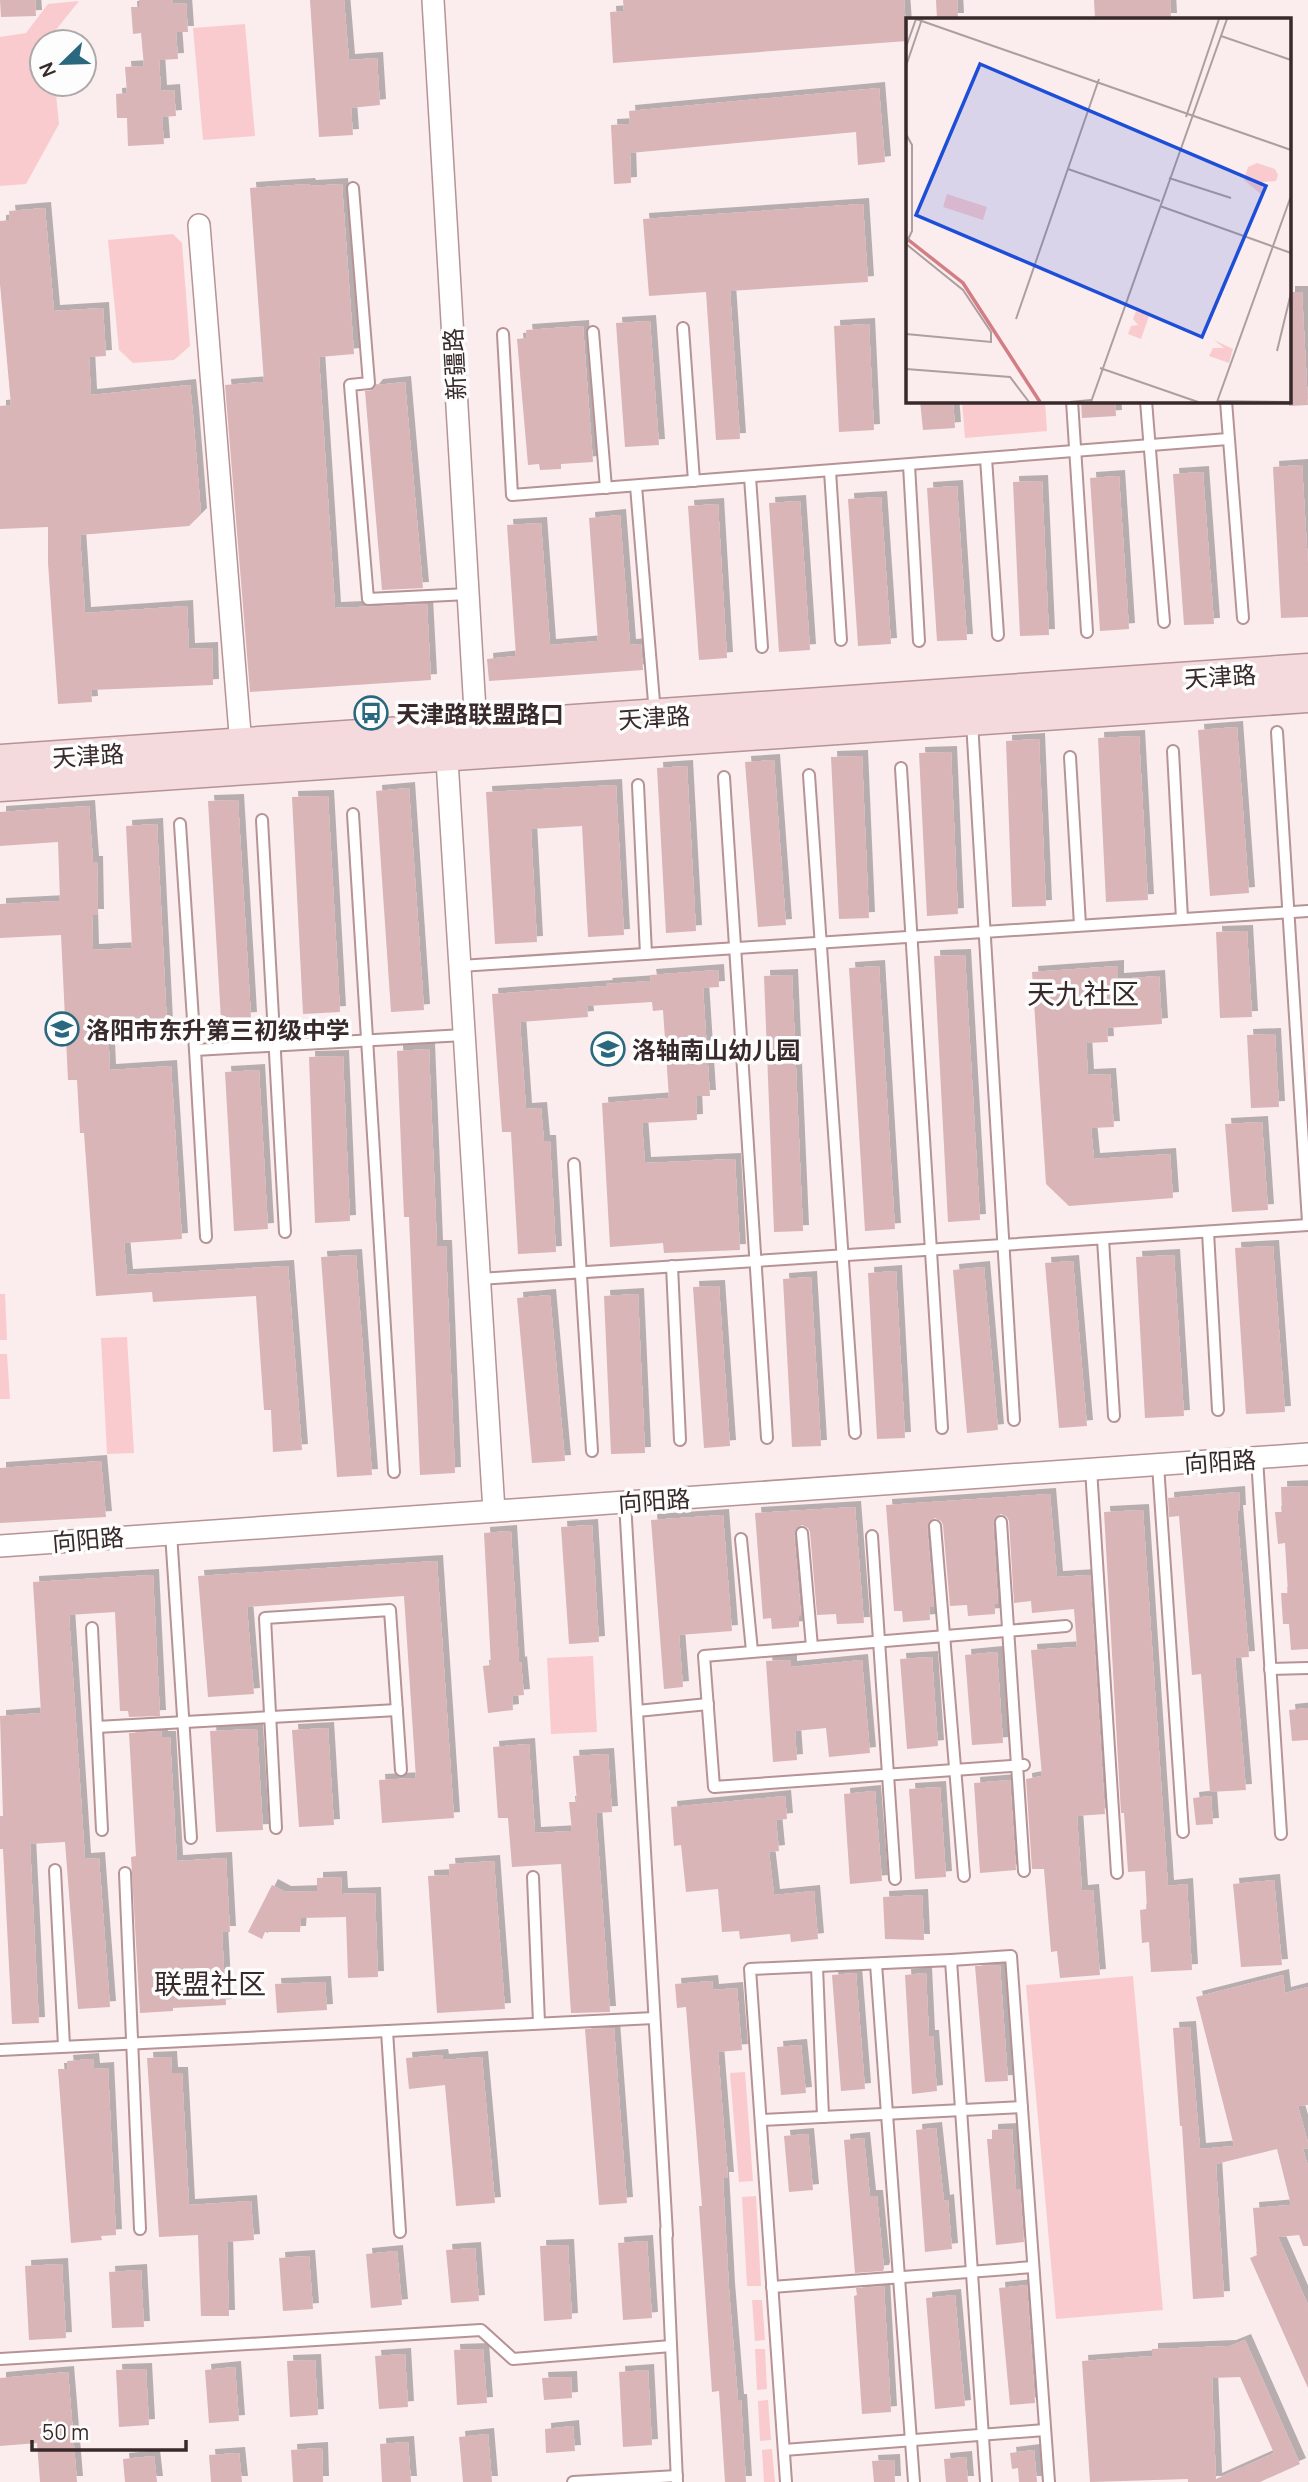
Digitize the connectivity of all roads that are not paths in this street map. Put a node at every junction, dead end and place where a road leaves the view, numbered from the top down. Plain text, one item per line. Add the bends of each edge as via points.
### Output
1 (433, 0) edge
2 (353, 187) dead end
3 (199, 225) dead end
4 (683, 328) dead end
5 (593, 332) dead end
6 (503, 334) dead end
7 (1072, 402) edge
8 (1146, 402) edge
9 (1226, 402) edge
10 (1228, 439) junction
11 (1149, 445) junction
12 (1075, 451) junction
13 (986, 458) junction
14 (909, 465) junction
15 (830, 471) junction
16 (751, 477) junction
17 (694, 481) junction
18 (636, 486) junction
19 (606, 488) junction
20 (468, 594) junction
21 (1243, 618) dead end
22 (1164, 622) dead end
23 (1087, 632) dead end
24 (998, 635) dead end
25 (841, 640) dead end
26 (919, 641) dead end
27 (762, 647) dead end
28 (1308, 670) edge
29 (1308, 696) edge
30 (970, 707) junction
31 (476, 729) junction
32 (656, 729) junction
33 (1277, 732) dead end
34 (446, 743) junction
35 (241, 746) junction
36 (1172, 751) dead end
37 (1070, 757) dead end
38 (0, 761) edge
39 (901, 768) dead end
40 (809, 775) dead end
41 (724, 777) dead end
42 (0, 785) edge
43 (638, 785) dead end
44 (353, 814) dead end
45 (262, 820) dead end
46 (180, 824) dead end
47 (1308, 911) edge
48 (1289, 912) junction
49 (1182, 919) junction
50 (1080, 925) junction
51 (984, 932) junction
52 (911, 936) junction
53 (820, 943) junction
54 (735, 948) junction
55 (646, 954) junction
56 (460, 966) junction
57 (464, 1035) junction
58 (367, 1041) junction
59 (275, 1046) junction
60 (195, 1051) junction
61 (574, 1164) dead end
62 (1308, 1224) edge
63 (285, 1232) dead end
64 (1208, 1232) junction
65 (206, 1237) dead end
66 (1103, 1239) junction
67 (1003, 1245) junction
68 (931, 1250) junction
69 (842, 1255) junction
70 (755, 1261) junction
71 (671, 1266) junction
72 (581, 1272) junction
73 (479, 1279) junction
74 (1218, 1410) dead end
75 (1114, 1416) dead end
76 (1014, 1420) dead end
77 (942, 1427) dead end
78 (855, 1433) dead end
79 (766, 1438) dead end
80 (680, 1440) dead end
81 (592, 1451) dead end
82 (1308, 1454) edge
83 (1257, 1458) junction
84 (1158, 1465) junction
85 (1091, 1469) junction
86 (394, 1472) dead end
87 (625, 1502) junction
88 (494, 1511) junction
89 (1001, 1522) dead end
90 (934, 1526) dead end
91 (171, 1533) junction
92 (802, 1533) dead end
93 (872, 1536) dead end
94 (741, 1539) dead end
95 (0, 1546) edge
96 (1066, 1626) dead end
97 (92, 1628) dead end
98 (1008, 1631) junction
99 (944, 1636) junction
100 (879, 1641) junction
101 (811, 1647) junction
102 (752, 1651) junction
103 (1308, 1668) edge
104 (1270, 1669) junction
105 (708, 1704) junction
106 (397, 1710) junction
107 (637, 1711) junction
108 (269, 1717) junction
109 (183, 1722) junction
110 (97, 1727) junction
111 (1020, 1765) junction
112 (401, 1770) dead end
113 (955, 1770) junction
114 (887, 1775) junction
115 (276, 1828) dead end
116 (102, 1830) dead end
117 (1182, 1832) dead end
118 (1280, 1834) dead end
119 (191, 1838) dead end
120 (55, 1870) dead end
121 (1024, 1871) dead end
122 (125, 1873) dead end
123 (1117, 1873) dead end
124 (533, 1877) dead end
125 (964, 1877) dead end
126 (895, 1879) dead end
127 (951, 1960) junction
128 (876, 1964) junction
129 (817, 1966) junction
130 (654, 2018) junction
131 (540, 2023) junction
132 (387, 2031) junction
133 (132, 2043) junction
134 (64, 2046) junction
135 (0, 2050) edge
136 (1022, 2107) junction
137 (961, 2110) junction
138 (887, 2113) junction
139 (823, 2117) junction
140 (761, 2120) junction
141 (140, 2229) dead end
142 (400, 2232) dead end
143 (1033, 2267) junction
144 (972, 2272) junction
145 (900, 2277) junction
146 (772, 2287) junction
147 (671, 2346) junction
148 (0, 2359) edge
149 (1045, 2430) junction
150 (982, 2434) junction
151 (911, 2440) junction
152 (783, 2450) junction
153 (677, 2479) edge
154 (573, 2482) edge
155 (786, 2482) edge
156 (915, 2482) edge
157 (986, 2482) edge
158 (1049, 2482) edge

1 - 20 street, 新疆路
2 - 20 lane via 369,383 350,385 368,599
3 - 35 street
4 - 17 lane
5 - 19 lane
6 - 19 lane via 512,495
7 - 12 lane
8 - 11 lane
9 - 10 lane
10 - 11 lane
10 - 21 lane
11 - 12 lane
11 - 22 lane
12 - 13 lane
12 - 23 lane
13 - 14 lane
13 - 24 lane
14 - 15 lane
14 - 26 lane
15 - 16 lane
15 - 25 lane
16 - 17 lane
16 - 27 lane
17 - 18 lane
18 - 19 lane
18 - 32 lane
20 - 31 street, 新疆路
28 - 30 main road, 天津路
29 - 30 main road, 天津路
30 - 32 main road, 天津路
30 - 51 lane
31 - 32 main road, 天津路
31 - 34 main road, 天津路
32 - 34 main road, 天津路
33 - 48 lane
34 - 35 main road, 天津路
34 - 42 main road, 天津路
34 - 56 street
35 - 38 main road, 天津路
36 - 49 lane
37 - 50 lane
39 - 52 lane
40 - 53 lane
41 - 54 lane
43 - 55 lane
44 - 58 lane
45 - 59 lane
46 - 60 lane
47 - 48 lane
48 - 49 lane
48 - 62 lane
49 - 50 lane
50 - 51 lane
51 - 52 lane
51 - 67 lane
52 - 53 lane
52 - 68 lane
53 - 54 lane
53 - 69 lane
54 - 55 lane
54 - 70 lane
55 - 56 lane
56 - 57 street
57 - 58 lane
57 - 73 street
58 - 59 lane
58 - 86 lane
59 - 60 lane
59 - 63 lane
60 - 65 lane
61 - 72 lane
62 - 64 lane
64 - 66 lane
64 - 74 lane
66 - 67 lane
66 - 75 lane
67 - 68 lane
67 - 76 lane
68 - 69 lane
68 - 77 lane
69 - 70 lane
69 - 78 lane
70 - 71 lane
70 - 79 lane
71 - 72 lane
71 - 80 lane
72 - 73 lane
72 - 81 lane
73 - 88 street
82 - 83 street, 向阳路
83 - 84 street, 向阳路
83 - 104 lane
84 - 85 street, 向阳路
84 - 117 lane
85 - 87 street, 向阳路
85 - 123 lane
87 - 88 street, 向阳路
87 - 107 lane
88 - 91 street, 向阳路
89 - 98 lane
90 - 99 lane
91 - 95 street, 向阳路
91 - 109 lane
92 - 101 lane
93 - 100 lane
94 - 102 lane
96 - 98 lane
97 - 110 lane
98 - 99 lane
98 - 111 lane
99 - 100 lane
99 - 113 lane
100 - 101 lane
100 - 114 lane
101 - 102 lane
102 - 105 lane via 705,1656
103 - 104 lane
104 - 118 lane
105 - 107 lane
105 - 114 lane via 715,1787
106 - 108 lane
106 - 108 lane via 390,1610 265,1618
106 - 112 lane
107 - 130 lane
108 - 109 lane
108 - 115 lane
109 - 110 lane
109 - 119 lane
110 - 116 lane
111 - 113 lane
111 - 121 lane
113 - 114 lane
113 - 125 lane
114 - 126 lane
120 - 134 lane
122 - 133 lane
124 - 131 lane
127 - 128 lane
127 - 136 lane via 1011,1956
127 - 137 lane
128 - 129 lane
128 - 138 lane
129 - 139 lane
129 - 140 lane via 751,1969
130 - 131 lane
130 - 147 lane
131 - 132 lane
132 - 133 lane
132 - 142 lane
133 - 134 lane
133 - 141 lane
134 - 135 lane
136 - 137 lane
136 - 143 lane
137 - 138 lane
137 - 144 lane
138 - 139 lane
138 - 145 lane
139 - 140 lane
140 - 146 lane
143 - 144 lane
143 - 149 lane
144 - 145 lane
144 - 150 lane
145 - 146 lane
145 - 151 lane
146 - 152 lane
147 - 148 lane via 513,2359 481,2330
147 - 153 lane
149 - 150 lane
149 - 158 lane
150 - 151 lane
150 - 157 lane
151 - 152 lane
151 - 156 lane
152 - 155 lane
153 - 154 lane

